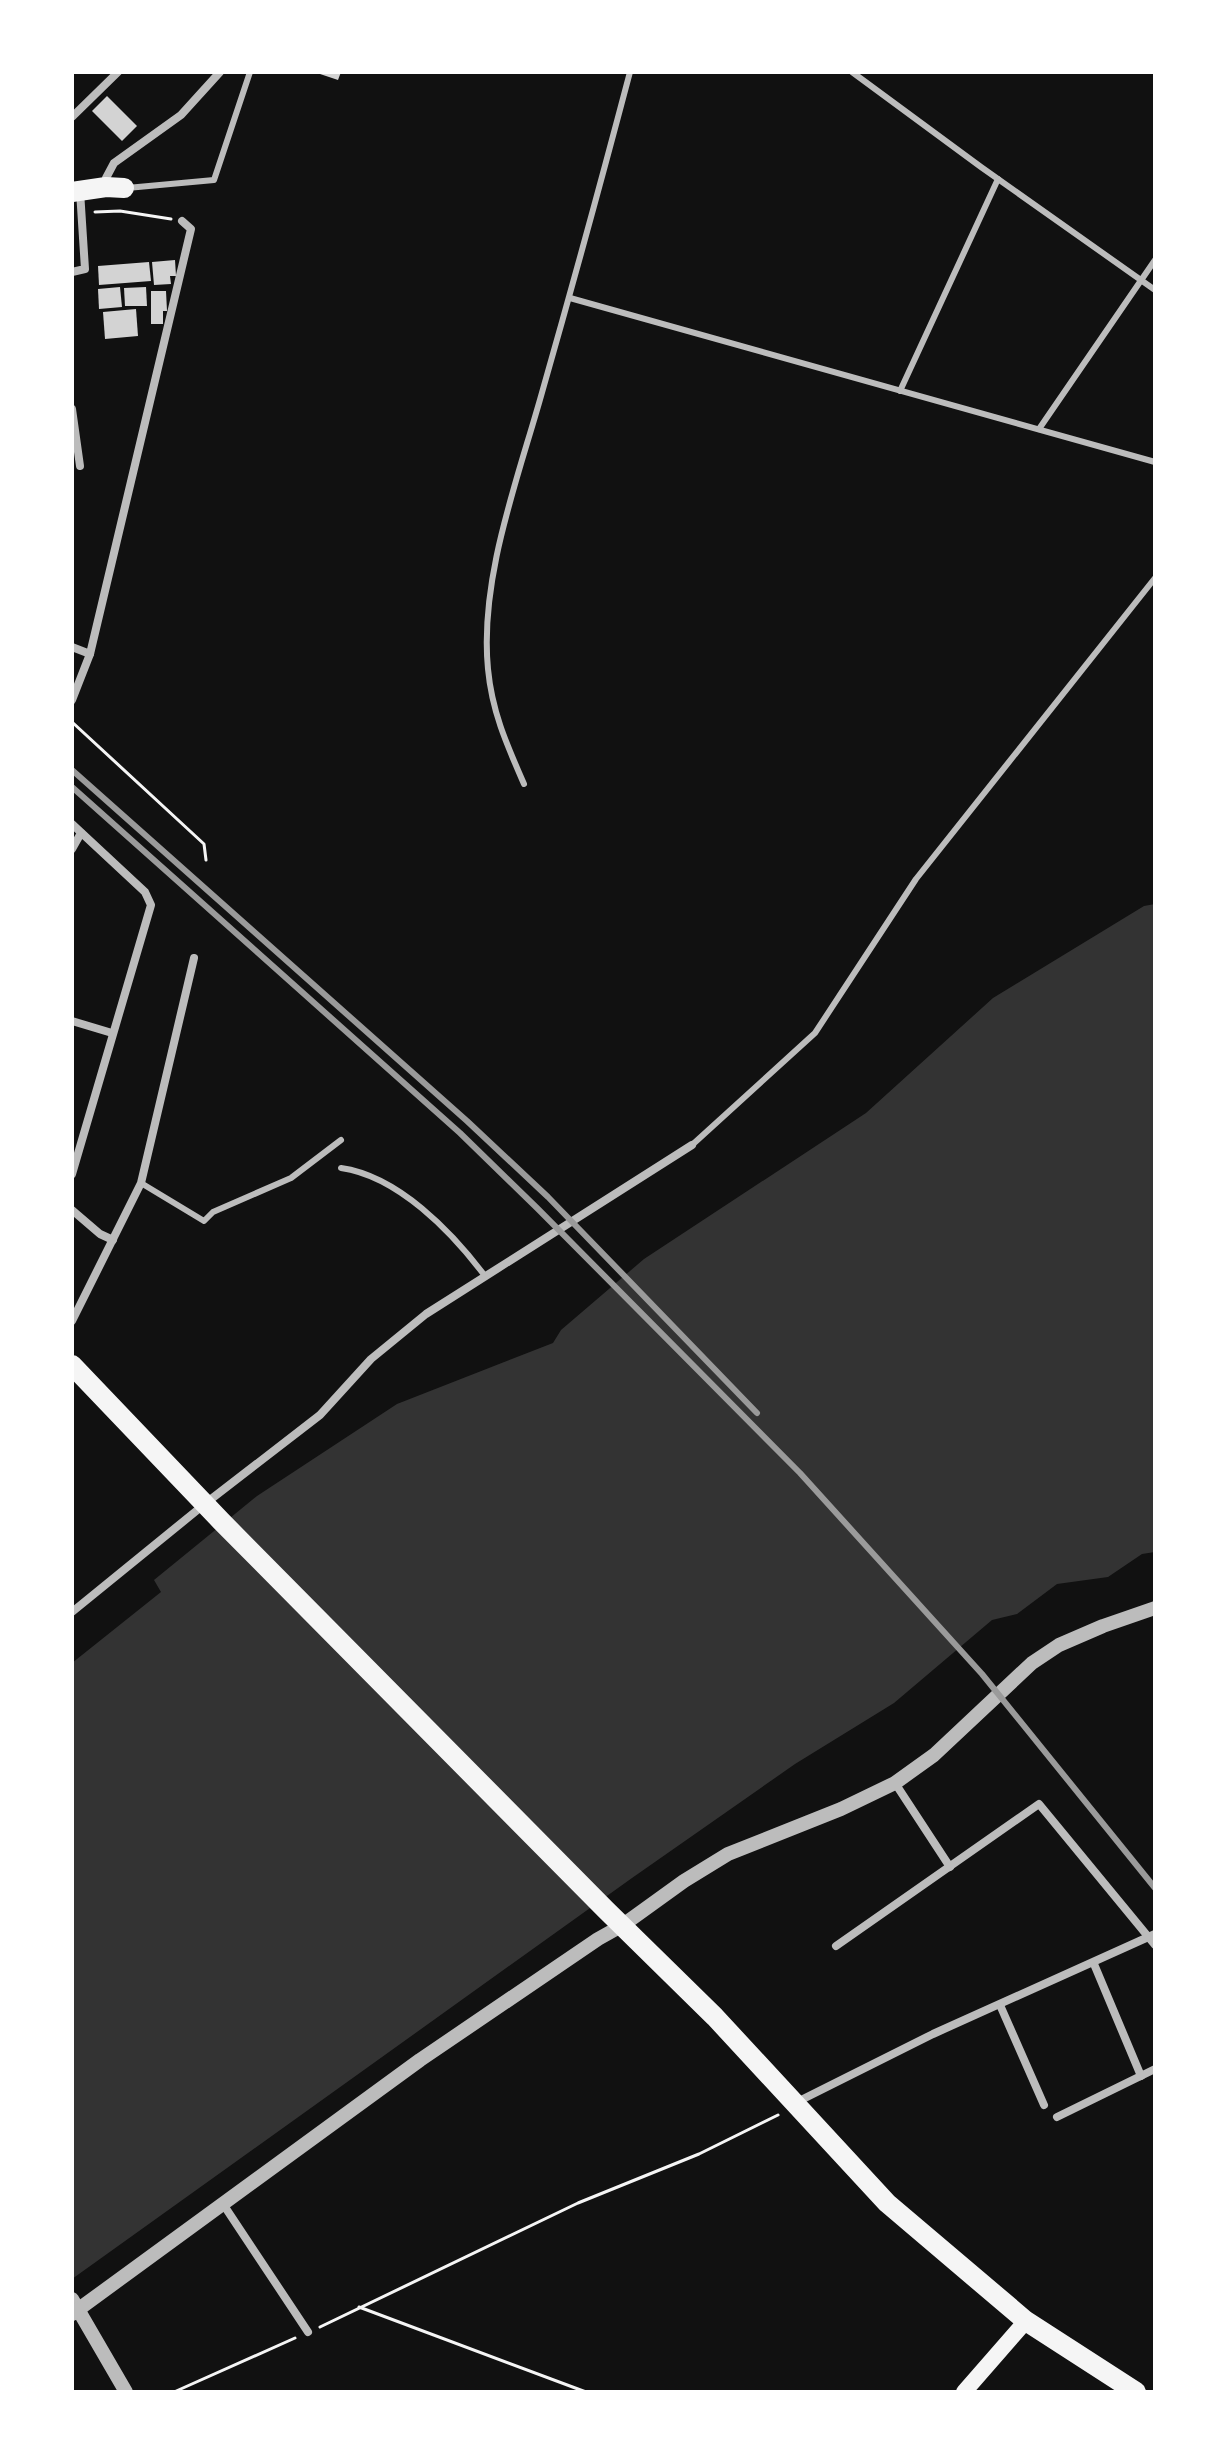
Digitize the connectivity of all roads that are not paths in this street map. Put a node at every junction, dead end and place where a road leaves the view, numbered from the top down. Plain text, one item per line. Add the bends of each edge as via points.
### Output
1 (118, 72) edge
2 (220, 72) edge
3 (250, 72) edge
4 (630, 72) edge
5 (852, 72) edge
6 (72, 117) edge
7 (998, 179) junction
8 (115, 188) junction
9 (76, 192) edge
10 (182, 221) road end
11 (1155, 260) edge
12 (72, 272) edge
13 (1141, 280) junction
14 (1155, 290) edge
15 (570, 298) junction
16 (900, 391) junction
17 (72, 409) edge
18 (1039, 429) junction
19 (1155, 462) edge
20 (80, 466) dead end
21 (1155, 578) edge
22 (72, 647) edge
23 (90, 654) junction
24 (72, 700) edge
25 (524, 784) dead end
26 (72, 824) edge
27 (81, 833) junction
28 (72, 849) edge
29 (194, 958) dead end
30 (72, 1021) edge
31 (112, 1033) junction
32 (341, 1140) dead end
33 (692, 1145) joint
34 (341, 1168) dead end
35 (72, 1174) edge
36 (141, 1183) junction
37 (72, 1210) edge
38 (113, 1240) junction
39 (485, 1276) junction
40 (72, 1321) edge
41 (72, 1365) edge
42 (206, 1503) junction
43 (1155, 1608) edge
44 (72, 1612) edge
45 (895, 1783) junction
46 (950, 1867) junction
47 (623, 1925) junction
48 (1153, 1939) edge
49 (836, 1946) dead end
50 (1094, 1964) junction
51 (1000, 2005) junction
52 (1155, 2069) edge
53 (1141, 2076) junction
54 (796, 2103) junction
55 (1044, 2105) dead end
56 (1057, 2117) dead end
57 (223, 2204) junction
58 (74, 2307) edge
59 (1026, 2321) junction
60 (308, 2332) road end
61 (126, 2392) edge
62 (964, 2392) edge
63 (1136, 2392) edge

1 - 6 street
2 - 8 street via 181,115 114,163 106,178
3 - 8 lane via 214,180
4 - 15 lane
5 - 7 lane
7 - 13 lane
7 - 16 lane
8 - 9 highway
9 - 12 street via 83,212 85,269
10 - 23 street via 191,229
11 - 13 lane
13 - 14 lane
13 - 18 lane
15 - 16 lane
15 - 25 lane via 488,599 488,668 497,722
16 - 18 lane
17 - 20 street
18 - 19 lane
21 - 33 lane via 916,879 815,1033
22 - 23 street
23 - 24 street
26 - 27 street
27 - 28 street
27 - 31 street via 145,892 151,905
29 - 36 street
30 - 31 street
31 - 35 street
32 - 36 lane via 291,1178 213,1212 204,1221
33 - 39 street
34 - 39 lane via 360,1171 395,1190 443,1227
36 - 38 street
37 - 38 street
38 - 40 street
39 - 42 street via 426,1314 371,1359 320,1415
41 - 42 highway
42 - 44 street
42 - 47 highway
43 - 45 street via 1059,1645 1032,1663 934,1755
45 - 46 street
45 - 47 street via 728,1854
46 - 48 street via 1039,1804
46 - 49 street
47 - 54 highway
47 - 57 street via 420,2060
48 - 50 street
50 - 51 street
50 - 53 street
51 - 54 street
51 - 55 street
52 - 53 street
53 - 56 street
54 - 59 highway via 887,2203
57 - 58 street
57 - 60 street
58 - 61 street
59 - 62 main road
59 - 63 highway

